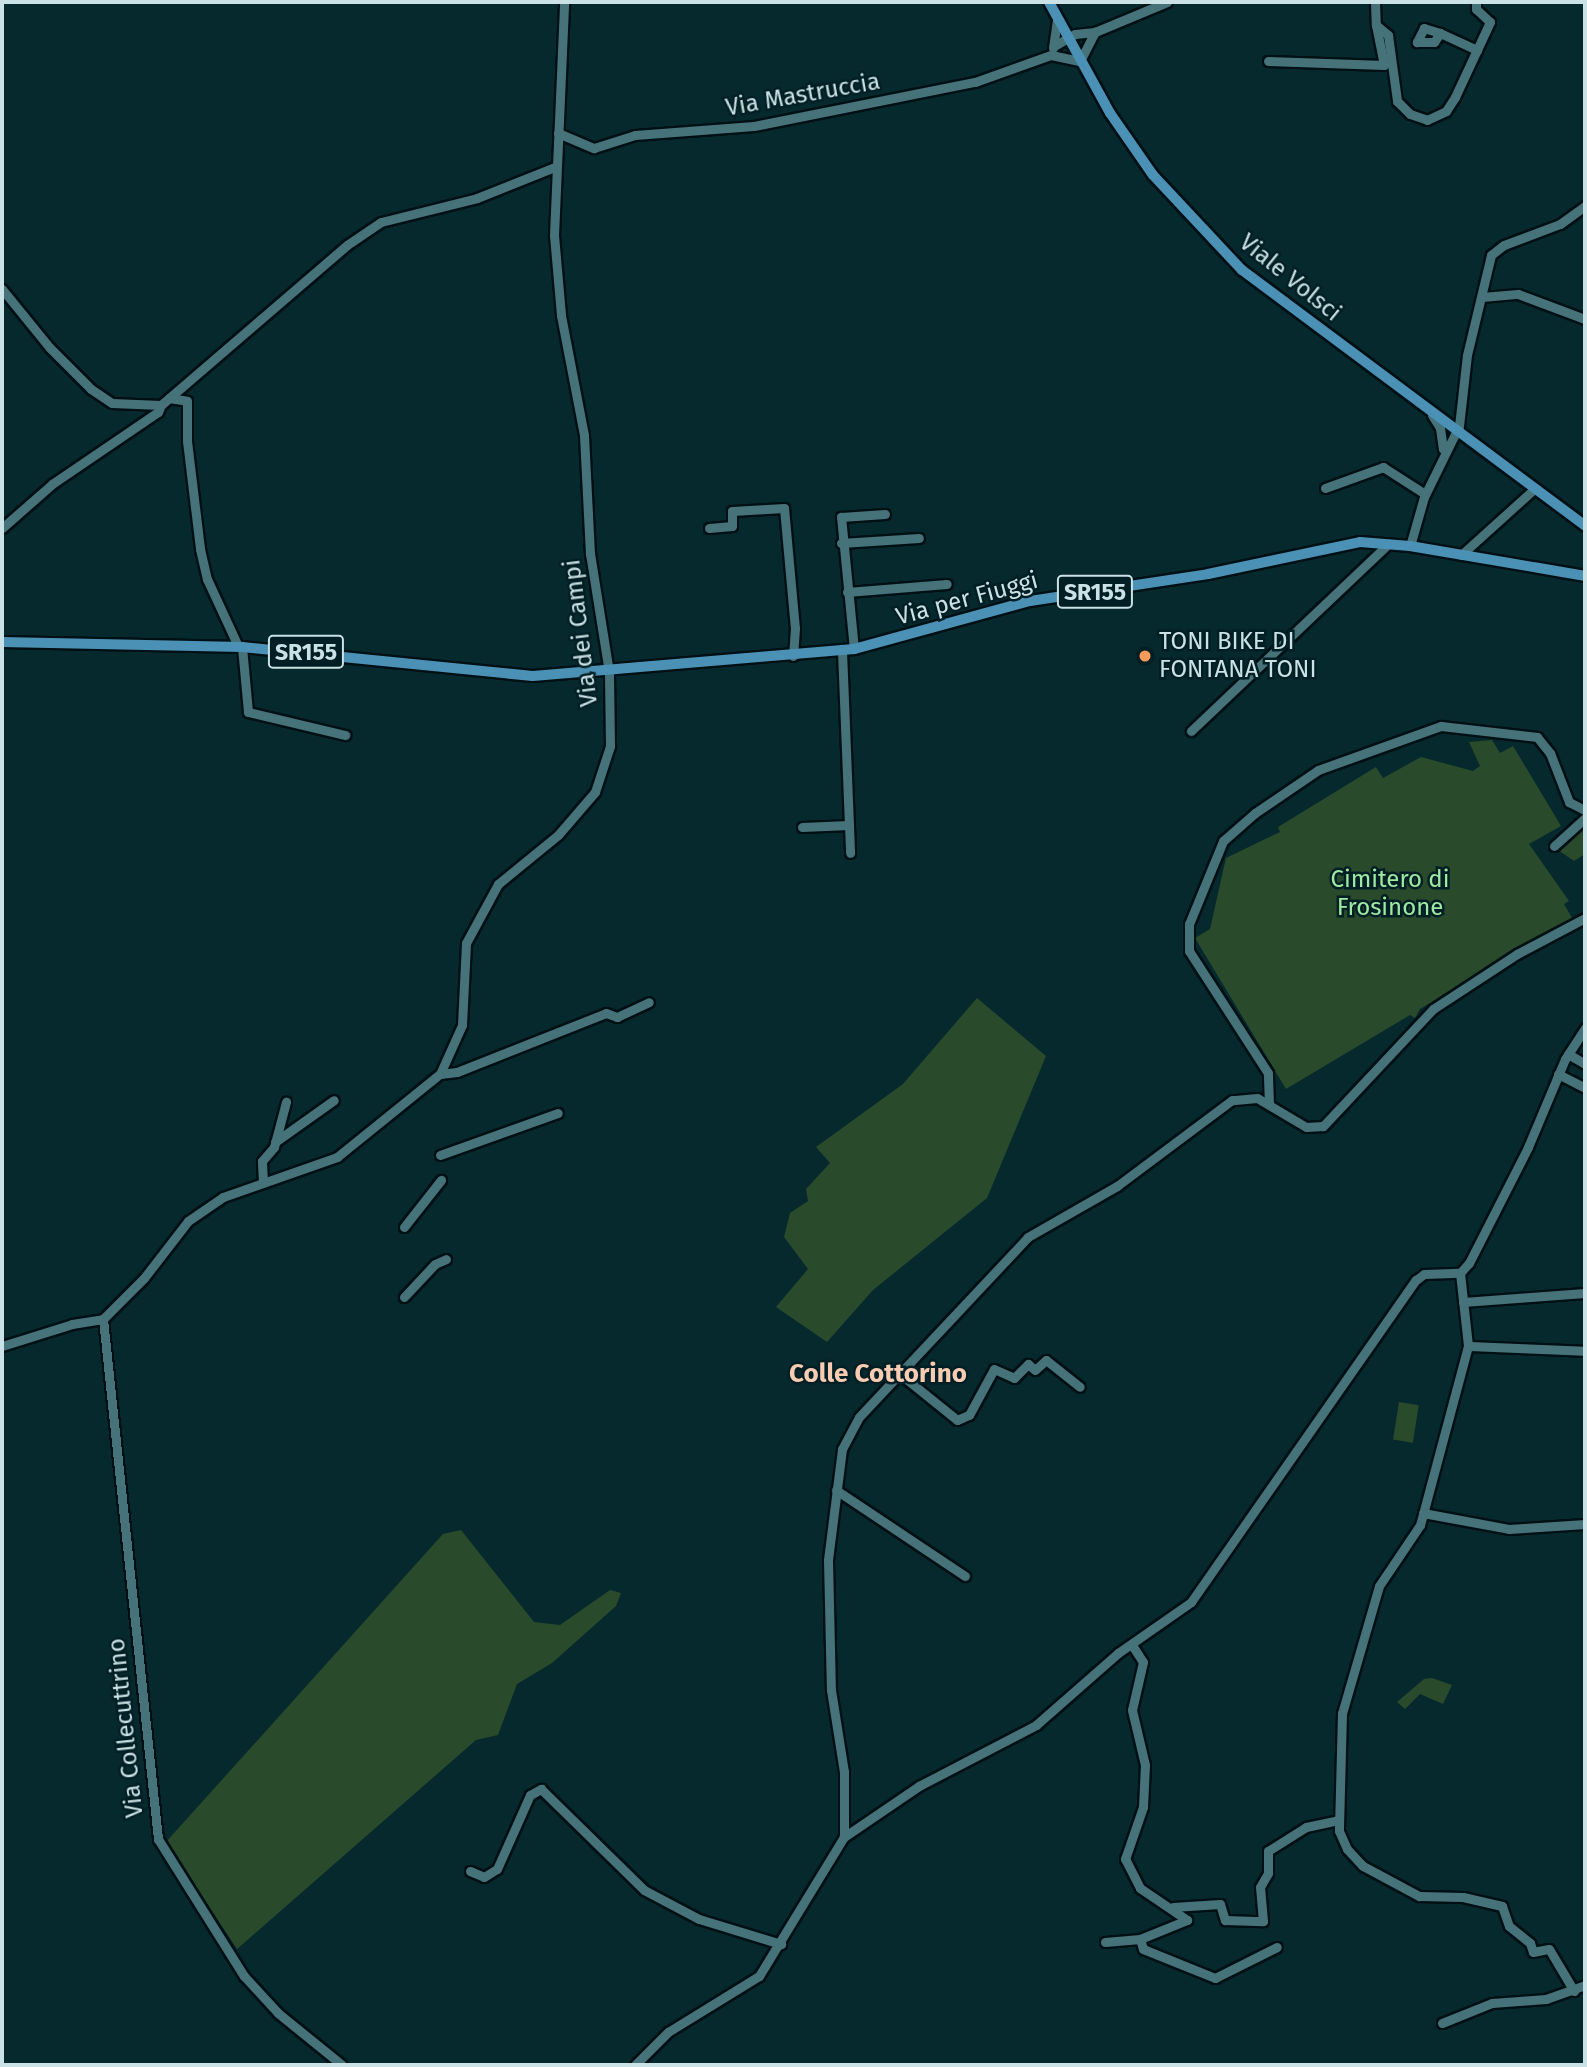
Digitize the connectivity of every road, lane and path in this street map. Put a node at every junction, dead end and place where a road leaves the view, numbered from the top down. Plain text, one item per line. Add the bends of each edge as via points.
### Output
1 (564, 2) edge
2 (1049, 2) edge
3 (1167, 2) edge
4 (1375, 2) edge
5 (1476, 2) edge
6 (1057, 18) junction
7 (1376, 25) junction
8 (1440, 33) dead end
9 (1090, 34) junction
10 (1070, 41) junction
11 (1477, 50) junction
12 (1051, 53) junction
13 (1080, 61) junction
14 (1268, 61) dead end
15 (558, 133) junction
16 (555, 167) junction
17 (1585, 206) edge
18 (2, 289) edge
19 (1482, 297) junction
20 (1585, 319) edge
21 (169, 398) junction
22 (161, 405) junction
23 (1462, 407) junction
24 (1431, 414) junction
25 (1454, 431) junction
26 (1471, 443) junction
27 (1447, 446) junction
28 (1325, 488) dead end
29 (1533, 490) junction
30 (1425, 494) junction
31 (885, 514) dead end
32 (1585, 527) edge
33 (2, 528) edge
34 (709, 528) dead end
35 (919, 538) dead end
36 (841, 543) junction
37 (1388, 544) junction
38 (1410, 546) junction
39 (1461, 555) junction
40 (1584, 575) edge
41 (947, 584) dead end
42 (847, 592) junction
43 (2, 642) edge
44 (240, 647) junction
45 (848, 650) junction
46 (793, 656) junction
47 (609, 672) junction
48 (1191, 731) dead end
49 (345, 735) dead end
50 (1585, 810) edge
51 (1585, 818) edge
52 (849, 825) junction
53 (802, 827) dead end
54 (1554, 846) dead end
55 (850, 853) dead end
56 (1585, 918) edge
57 (649, 1002) dead end
58 (1585, 1028) edge
59 (1568, 1054) junction
60 (1585, 1064) edge
61 (440, 1074) junction
62 (1558, 1074) junction
63 (1585, 1088) edge
64 (1268, 1090) junction
65 (1251, 1097) junction
66 (334, 1100) dead end
67 (286, 1102) dead end
68 (1269, 1105) junction
69 (558, 1112) dead end
70 (275, 1142) junction
71 (440, 1156) dead end
72 (442, 1180) dead end
73 (263, 1182) junction
74 (404, 1227) dead end
75 (446, 1259) dead end
76 (1460, 1273) junction
77 (1585, 1293) edge
78 (404, 1297) dead end
79 (1463, 1301) junction
80 (103, 1319) junction
81 (2, 1346) edge
82 (1468, 1346) junction
83 (1585, 1351) edge
84 (900, 1374) junction
85 (1080, 1387) dead end
86 (836, 1490) junction
87 (1423, 1513) junction
88 (1585, 1524) edge
89 (965, 1576) dead end
90 (1132, 1644) junction
91 (1338, 1820) junction
92 (844, 1837) junction
93 (470, 1871) dead end
94 (1173, 1907) junction
95 (1140, 1938) junction
96 (1105, 1942) dead end
97 (781, 1944) junction
98 (1277, 1947) dead end
99 (1585, 1985) edge
100 (1574, 1991) junction
101 (1442, 2023) dead end
102 (342, 2065) edge
103 (635, 2065) edge

1 - 15 street, Via dei Campi
2 - 6 main road, Viale Volsci
3 - 9 street
4 - 7 street
5 - 11 street via 1476,9 1490,22
6 - 9 street
6 - 10 main road, Viale Volsci
6 - 12 street
7 - 11 street via 1388,35 1397,101 1427,120 1446,111
7 - 14 street via 1384,65
8 - 11 street
9 - 10 street, Via Mastruccia
9 - 13 street
10 - 12 street, Via Mastruccia
10 - 13 main road, Viale Volsci
12 - 13 street
12 - 15 street, Via Mastruccia via 975,82 754,126 635,135 594,148
13 - 24 main road, Viale Volsci via 1153,175 1234,261
15 - 16 street, Via dei Campi
16 - 21 street via 477,198 381,222 347,245
16 - 47 street, Via dei Campi via 554,235 561,315 584,435 590,554
17 - 19 street via 1560,224 1496,250 1488,264
18 - 22 street via 50,348 91,388 112,403
19 - 20 street via 1518,294
19 - 23 street via 1467,355
21 - 22 street
21 - 44 street via 187,401 187,442 200,549 207,579
22 - 33 street via 158,412 52,484
23 - 24 street via 1450,417
23 - 25 street
23 - 26 street
24 - 25 main road, Viale Volsci
24 - 27 street
25 - 26 main road, Viale Volsci
25 - 27 street
26 - 27 street
26 - 29 main road, Viale Volsci
27 - 30 street
28 - 30 street via 1383,467
29 - 32 main road, Viale Volsci
29 - 39 street
30 - 38 street
31 - 36 street via 841,517
34 - 46 street via 732,526 732,510 784,508 795,628
35 - 36 street
36 - 42 street
37 - 38 main road, Via per Fiuggi / SR155
37 - 45 main road, Via per Fiuggi / SR155 via 1334,545 1208,574 1030,601
37 - 48 street
38 - 39 main road, Via per Fiuggi / SR155
39 - 40 main road, Via per Fiuggi / SR155
41 - 42 street
42 - 45 street
43 - 44 main road, SR155
44 - 47 main road, SR155 via 533,676
44 - 49 street via 248,712
45 - 46 main road, Via per Fiuggi / SR155
45 - 52 street
46 - 47 main road, Via per Fiuggi / SR155
47 - 61 street, Via dei Campi via 610,746 595,792 558,835 498,884 466,943 461,1025
50 - 64 street via 1569,802 1550,754 1537,737 1441,726 1318,770 1223,841 1187,938 1195,964 1268,1073
51 - 54 street
52 - 53 street
52 - 55 street
56 - 68 street via 1517,954 1433,1009 1324,1126 1306,1127
57 - 61 street via 617,1017 606,1013 457,1072
58 - 59 street
59 - 60 street
59 - 62 street
61 - 73 street, Via dei Campi via 337,1157
62 - 63 street
62 - 76 street via 1528,1147
64 - 65 street
64 - 68 street
65 - 68 street
65 - 84 street via 1219,1107 1117,1186 1028,1237
66 - 70 street
67 - 70 street
69 - 71 street
70 - 73 street via 262,1161
72 - 74 street
73 - 80 street, Via dei Campi via 223,1197 188,1221 144,1279
75 - 78 street via 435,1264
76 - 79 street
76 - 90 street via 1424,1274 1416,1280 1204,1586 1174,1618
77 - 79 street
79 - 82 street
80 - 81 street
80 - 102 street, Via Collecuttrino via 158,1839 244,1976 278,2013
82 - 83 street
82 - 87 street
84 - 85 street via 957,1420 969,1415 994,1369 1014,1378 1028,1364 1035,1370 1046,1360
84 - 86 street via 851,1429 842,1449
86 - 89 street
86 - 92 street via 828,1560 830,1682 844,1772
87 - 88 street via 1509,1529
87 - 91 street via 1415,1538 1384,1574 1365,1625 1340,1720
90 - 92 street via 1035,1725 919,1786
90 - 94 street via 1143,1662 1132,1710 1145,1765 1143,1807 1125,1859 1140,1888
91 - 94 street via 1306,1827 1268,1851 1268,1873 1260,1887 1264,1921 1225,1920 1220,1905
91 - 100 street via 1341,1840 1354,1857 1419,1896 1463,1897 1502,1906 1509,1926 1534,1952 1549,1949
92 - 97 street
93 - 97 street via 484,1877 497,1869 530,1795 541,1789 644,1889 699,1919
94 - 95 street via 1187,1920
95 - 96 street
95 - 98 street via 1143,1950 1215,1978
97 - 103 street via 759,1976 668,2032
99 - 100 street
100 - 101 street via 1546,1999 1492,2003

